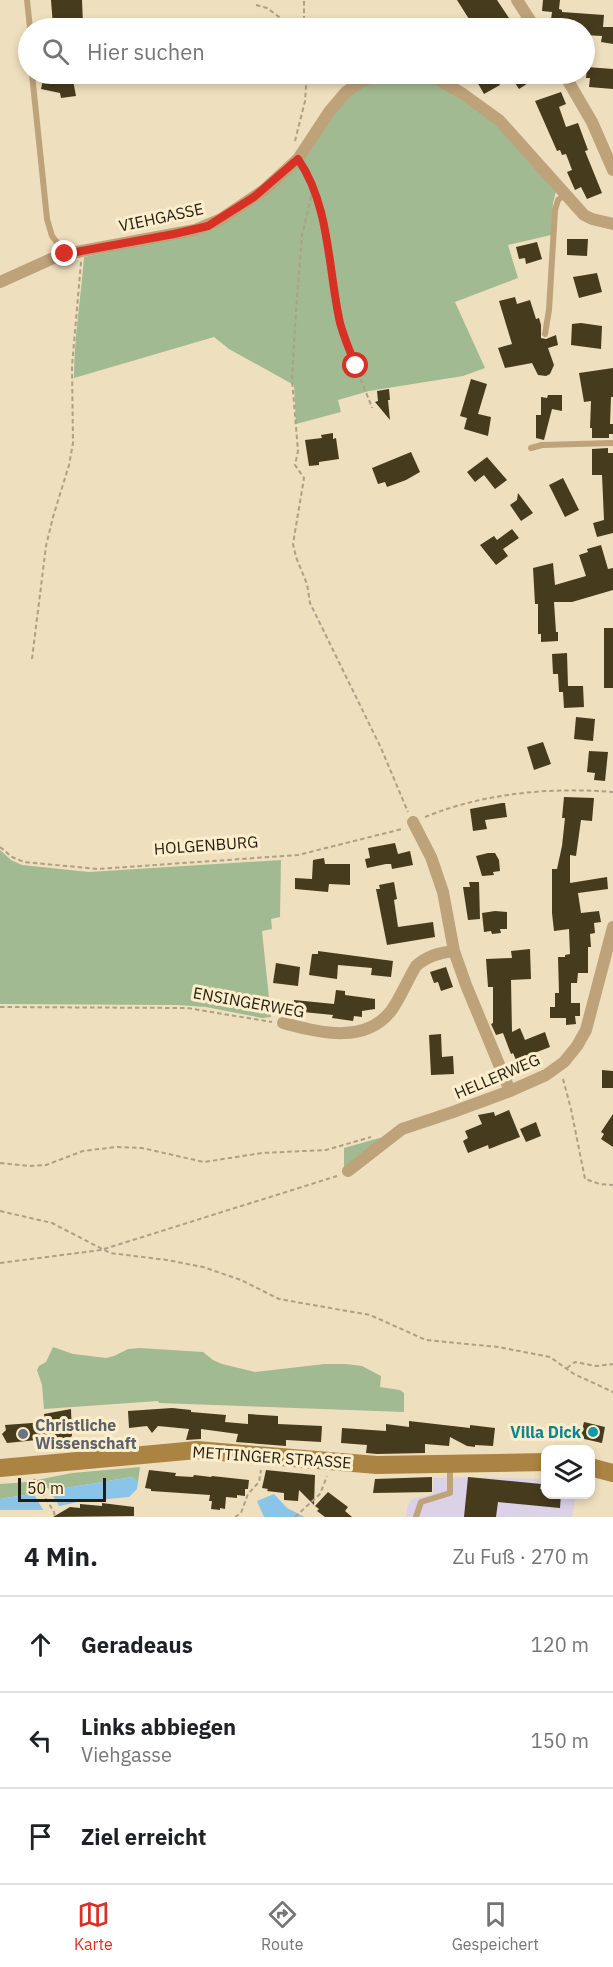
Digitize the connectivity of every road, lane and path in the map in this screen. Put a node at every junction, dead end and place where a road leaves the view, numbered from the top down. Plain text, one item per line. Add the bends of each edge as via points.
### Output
1 (27, 0) edge
2 (304, 0) edge
3 (517, 0) edge
4 (256, 4) dead end
5 (29, 18) edge
6 (280, 18) edge
7 (304, 18) edge
8 (529, 18) edge
9 (33, 84) edge
10 (307, 84) edge
11 (358, 84) edge
12 (446, 84) edge
13 (570, 84) edge
14 (299, 157) junction
15 (613, 170) edge
16 (313, 189) junction
17 (565, 194) junction
18 (613, 224) edge
19 (79, 251) junction
20 (65, 254) junction
21 (0, 282) edge
22 (545, 334) dead end
23 (372, 408) dead end
24 (613, 443) edge
25 (531, 448) dead end
26 (32, 659) dead end
27 (613, 792) edge
28 (413, 824) junction
29 (0, 847) edge
30 (613, 927) edge
31 (454, 951) junction
32 (0, 1007) edge
33 (283, 1023) joint
34 (557, 1068) junction
35 (510, 1091) junction
36 (377, 1135) dead end
37 (0, 1162) edge
38 (348, 1171) joint
39 (613, 1185) edge
40 (0, 1211) edge
41 (101, 1250) junction
42 (0, 1263) edge
43 (613, 1364) edge
44 (567, 1368) junction
45 (613, 1392) edge
46 (262, 1456) junction
47 (332, 1462) junction
48 (541, 1462) edge
49 (450, 1464) junction
50 (0, 1468) edge
51 (595, 1468) edge
52 (613, 1473) edge
53 (34, 1480) dead end
54 (55, 1517) edge
55 (235, 1517) edge
56 (295, 1517) edge
57 (416, 1517) edge

1 - 5 lane
2 - 7 path
3 - 8 street
4 - 6 path
9 - 20 lane via 47,219 52,236
10 - 14 path via 295,142
11 - 14 street, VIEHGASSE via 342,95
12 - 17 street via 500,120
13 - 15 street
14 - 16 path
14 - 19 street, VIEHGASSE via 254,197 208,226
16 - 23 path via 342,329
16 - 28 path via 300,245 292,379 298,451 295,465 304,478 294,548 315,615 381,748
17 - 18 street via 586,217
17 - 22 lane via 555,210
19 - 20 street, VIEHGASSE
19 - 26 path via 81,273 72,366 73,443 46,546
20 - 21 street, VIEHGASSE
24 - 25 lane
27 - 28 path, HOLGENBURG via 564,789 513,794 456,806
28 - 29 path, HOLGENBURG via 298,855 98,869 24,862
28 - 31 street via 435,867
30 - 34 street, HELLERWEG via 586,1030 572,1054
31 - 33 street, ENSINGERWEG via 420,962 391,1011 365,1030 328,1032
31 - 35 street
32 - 33 path, ENSINGERWEG via 187,1008
34 - 35 street, HELLERWEG
34 - 39 path via 571,1109 585,1179
35 - 38 street, HELLERWEG via 402,1129
36 - 37 path via 326,1150 262,1153 204,1162 116,1147 83,1151 46,1165
38 - 41 path
40 - 41 path via 52,1223
41 - 42 path
41 - 44 path via 202,1267 279,1299 370,1315 426,1340 540,1354
43 - 44 path via 575,1362
44 - 45 path
46 - 47 main road, METTINGER STRASSE
46 - 50 main road, METTINGER STRASSE via 186,1450
46 - 55 path via 258,1482
47 - 49 main road, METTINGER STRASSE
47 - 56 path via 320,1494
48 - 49 main road, METTINGER STRASSE
49 - 57 lane via 450,1493 421,1502
51 - 52 main road
53 - 54 path

